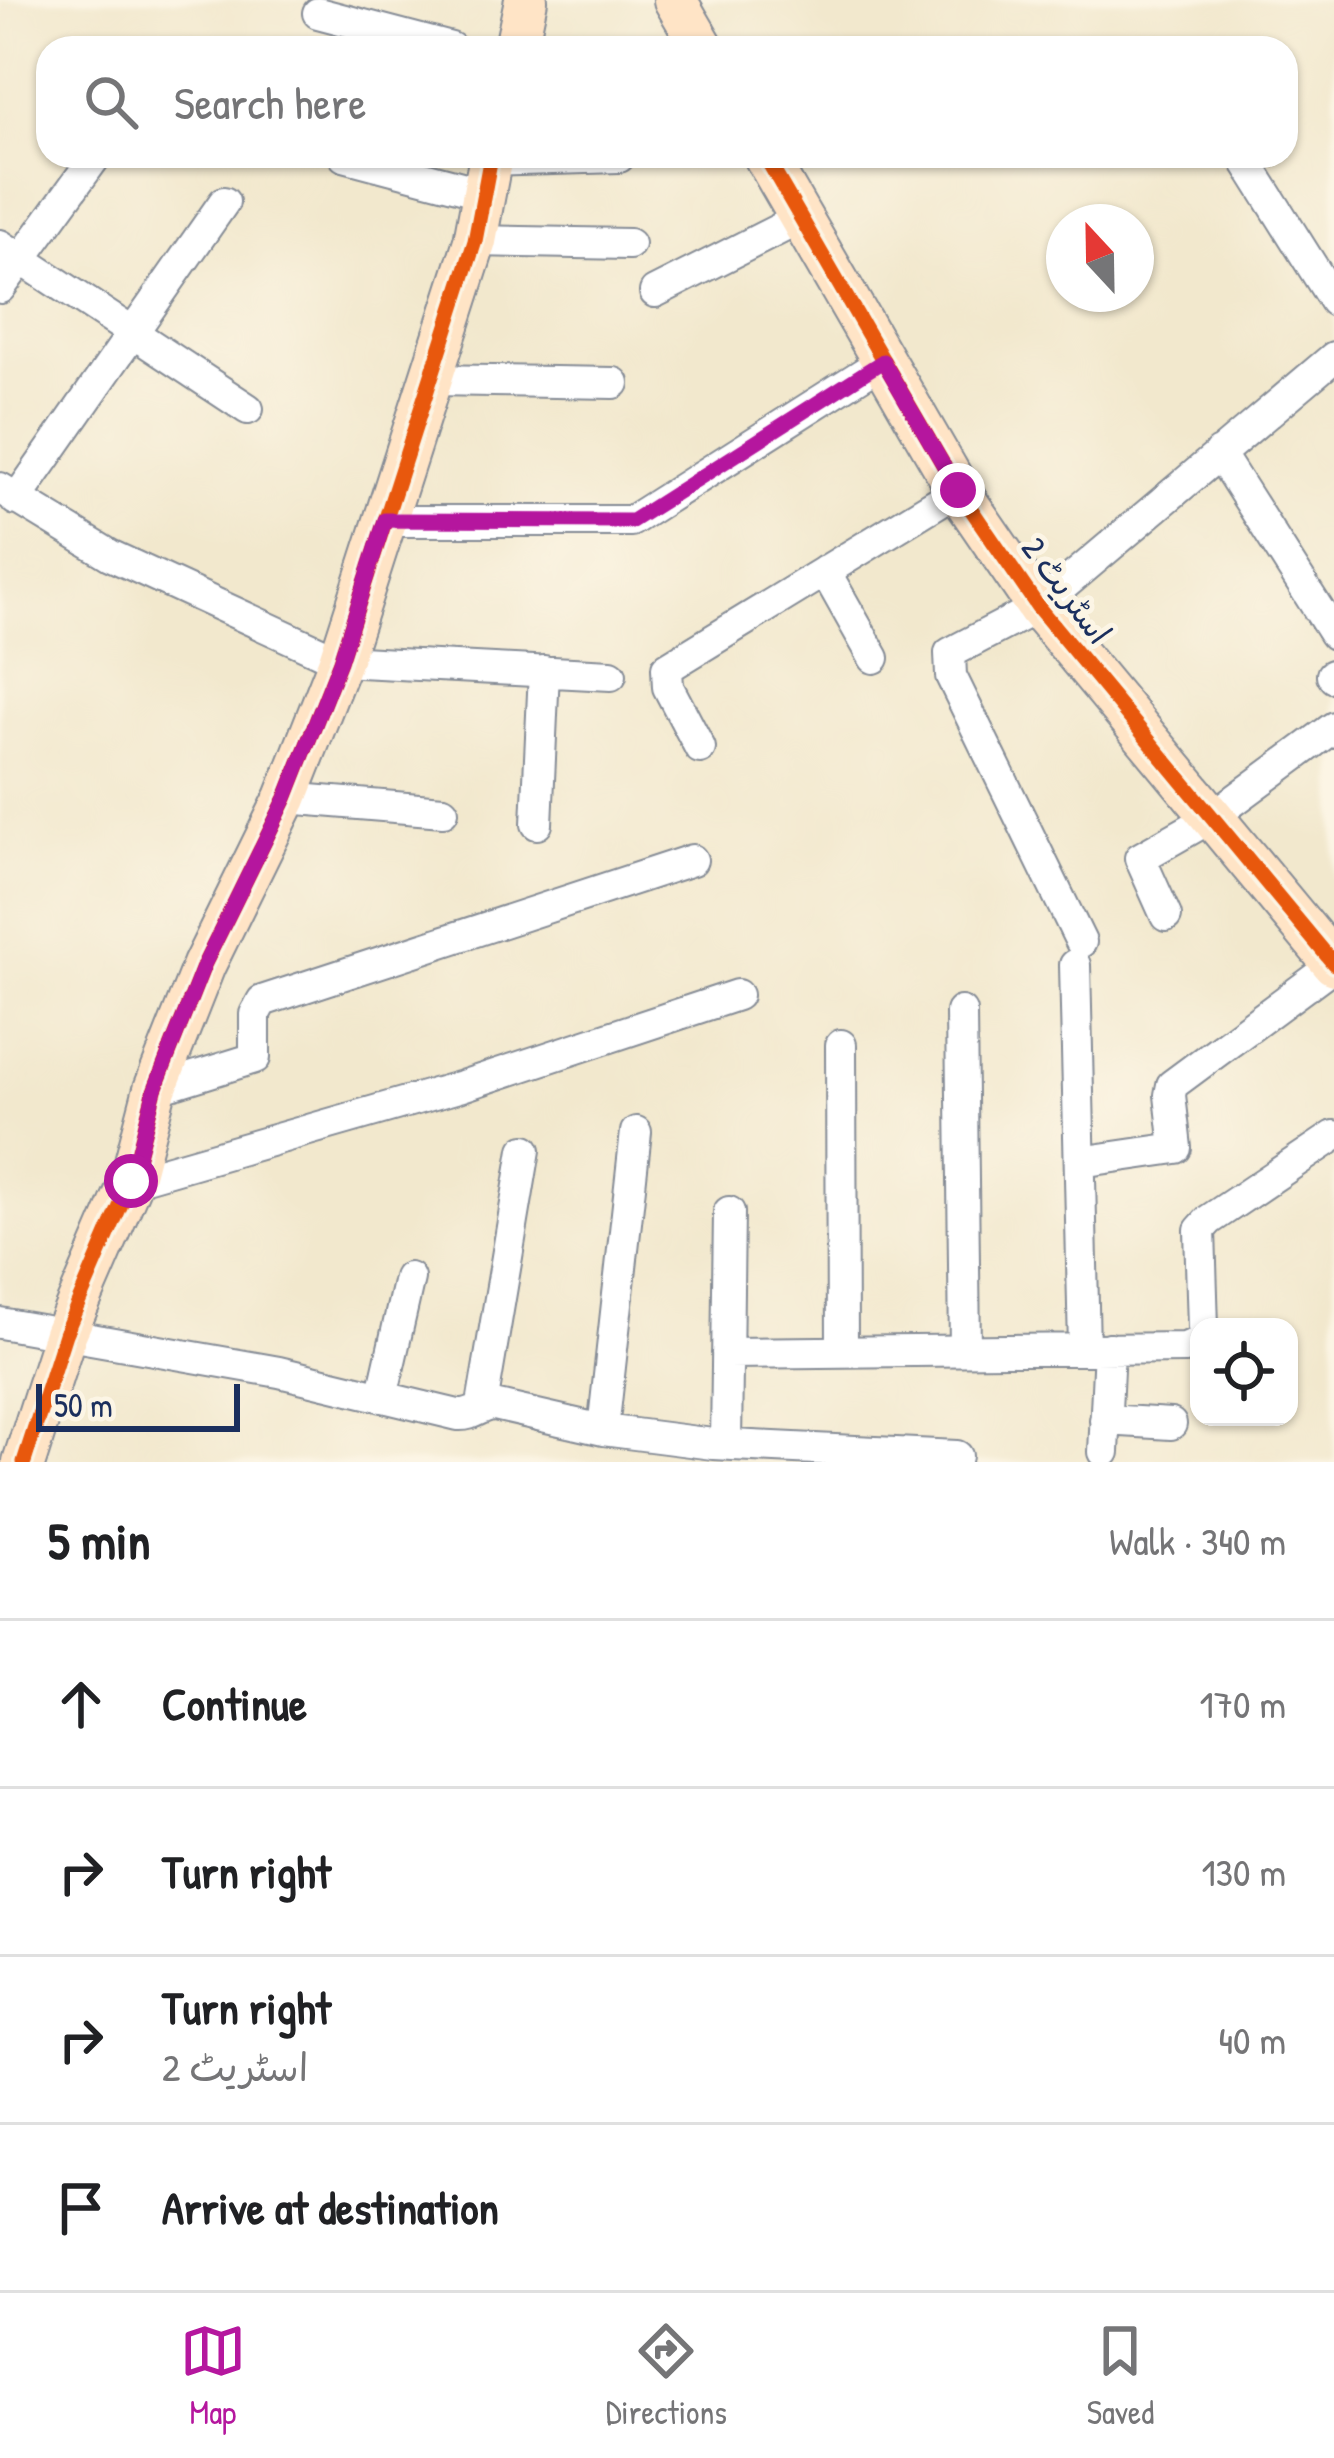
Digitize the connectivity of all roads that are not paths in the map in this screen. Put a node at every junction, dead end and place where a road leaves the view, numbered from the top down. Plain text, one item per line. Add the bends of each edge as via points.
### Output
1 (526, 0) edge
2 (675, 0) edge
3 (318, 13) dead end
4 (405, 36) edge
5 (518, 36) edge
6 (696, 36) edge
7 (85, 168) edge
8 (772, 168) edge
9 (1251, 168) edge
10 (489, 170) edge
11 (224, 202) dead end
12 (801, 218) junction
13 (475, 241) junction
14 (629, 244) dead end
15 (11, 251) edge
16 (0, 288) edge
17 (655, 292) dead end
18 (1334, 301) edge
19 (131, 334) junction
20 (1334, 357) edge
21 (883, 361) junction
22 (431, 380) junction
23 (614, 383) dead end
24 (248, 409) dead end
25 (1219, 453) junction
26 (958, 490) junction
27 (8, 494) edge
28 (385, 520) junction
29 (825, 571) junction
30 (1038, 607) junction
31 (1334, 634) edge
32 (874, 658) dead end
33 (340, 661) junction
34 (544, 671) junction
35 (611, 675) dead end
36 (1334, 727) edge
37 (700, 748) dead end
38 (286, 798) junction
39 (443, 811) dead end
40 (1212, 817) junction
41 (537, 824) dead end
42 (692, 860) dead end
43 (1166, 916) dead end
44 (1334, 965) edge
45 (737, 995) dead end
46 (961, 1012) dead end
47 (841, 1046) dead end
48 (155, 1089) junction
49 (636, 1132) dead end
50 (1334, 1136) edge
51 (525, 1150) dead end
52 (1080, 1162) junction
53 (131, 1181) junction
54 (729, 1212) dead end
55 (409, 1278) dead end
56 (1203, 1318) edge
57 (0, 1323) edge
58 (65, 1334) junction
59 (1190, 1346) edge
60 (1096, 1348) junction
61 (965, 1349) junction
62 (842, 1351) junction
63 (727, 1353) junction
64 (382, 1397) junction
65 (482, 1406) junction
66 (1105, 1420) junction
67 (1171, 1424) dead end
68 (603, 1430) junction
69 (717, 1450) edge
70 (1104, 1452) dead end
71 (820, 1455) edge
72 (948, 1458) edge
73 (24, 1462) edge

1 - 5 street
2 - 6 street
3 - 4 street
7 - 15 street
8 - 12 street, اسٹریٹ 2
9 - 18 street
10 - 13 street
11 - 19 street
12 - 17 street
12 - 21 street, اسٹریٹ 2
13 - 14 street
13 - 22 street
15 - 16 street
15 - 19 street
19 - 24 street
19 - 27 street
20 - 25 street
21 - 26 street, اسٹریٹ 2
21 - 28 street via 632,521
22 - 23 street
22 - 28 street
25 - 30 street
25 - 31 street
26 - 29 street
26 - 30 street, اسٹریٹ 2
27 - 33 street via 110,555
28 - 33 street
29 - 32 street
29 - 37 street via 668,668 668,687
30 - 40 street, اسٹریٹ 2
30 - 52 street via 950,653 948,665 1078,954
33 - 34 street
33 - 38 street
34 - 35 street
34 - 41 street
36 - 40 street
38 - 39 street
38 - 48 street via 204,965
40 - 43 street via 1140,858
40 - 44 street, اسٹریٹ 2
42 - 48 street via 262,1001 255,1058
44 - 52 street via 1172,1085 1176,1148
45 - 53 street via 462,1086
46 - 61 street
47 - 62 street
48 - 53 street
49 - 68 street
50 - 56 street via 1200,1230
51 - 65 street
52 - 60 street
53 - 58 street
54 - 63 street
55 - 64 street
57 - 58 street
58 - 64 street
58 - 73 street
59 - 60 street
60 - 61 street
60 - 66 street
61 - 62 street
62 - 63 street
63 - 69 street
64 - 65 street via 458,1415
65 - 68 street
66 - 67 street
66 - 70 street
68 - 69 street
69 - 71 street
71 - 72 street

